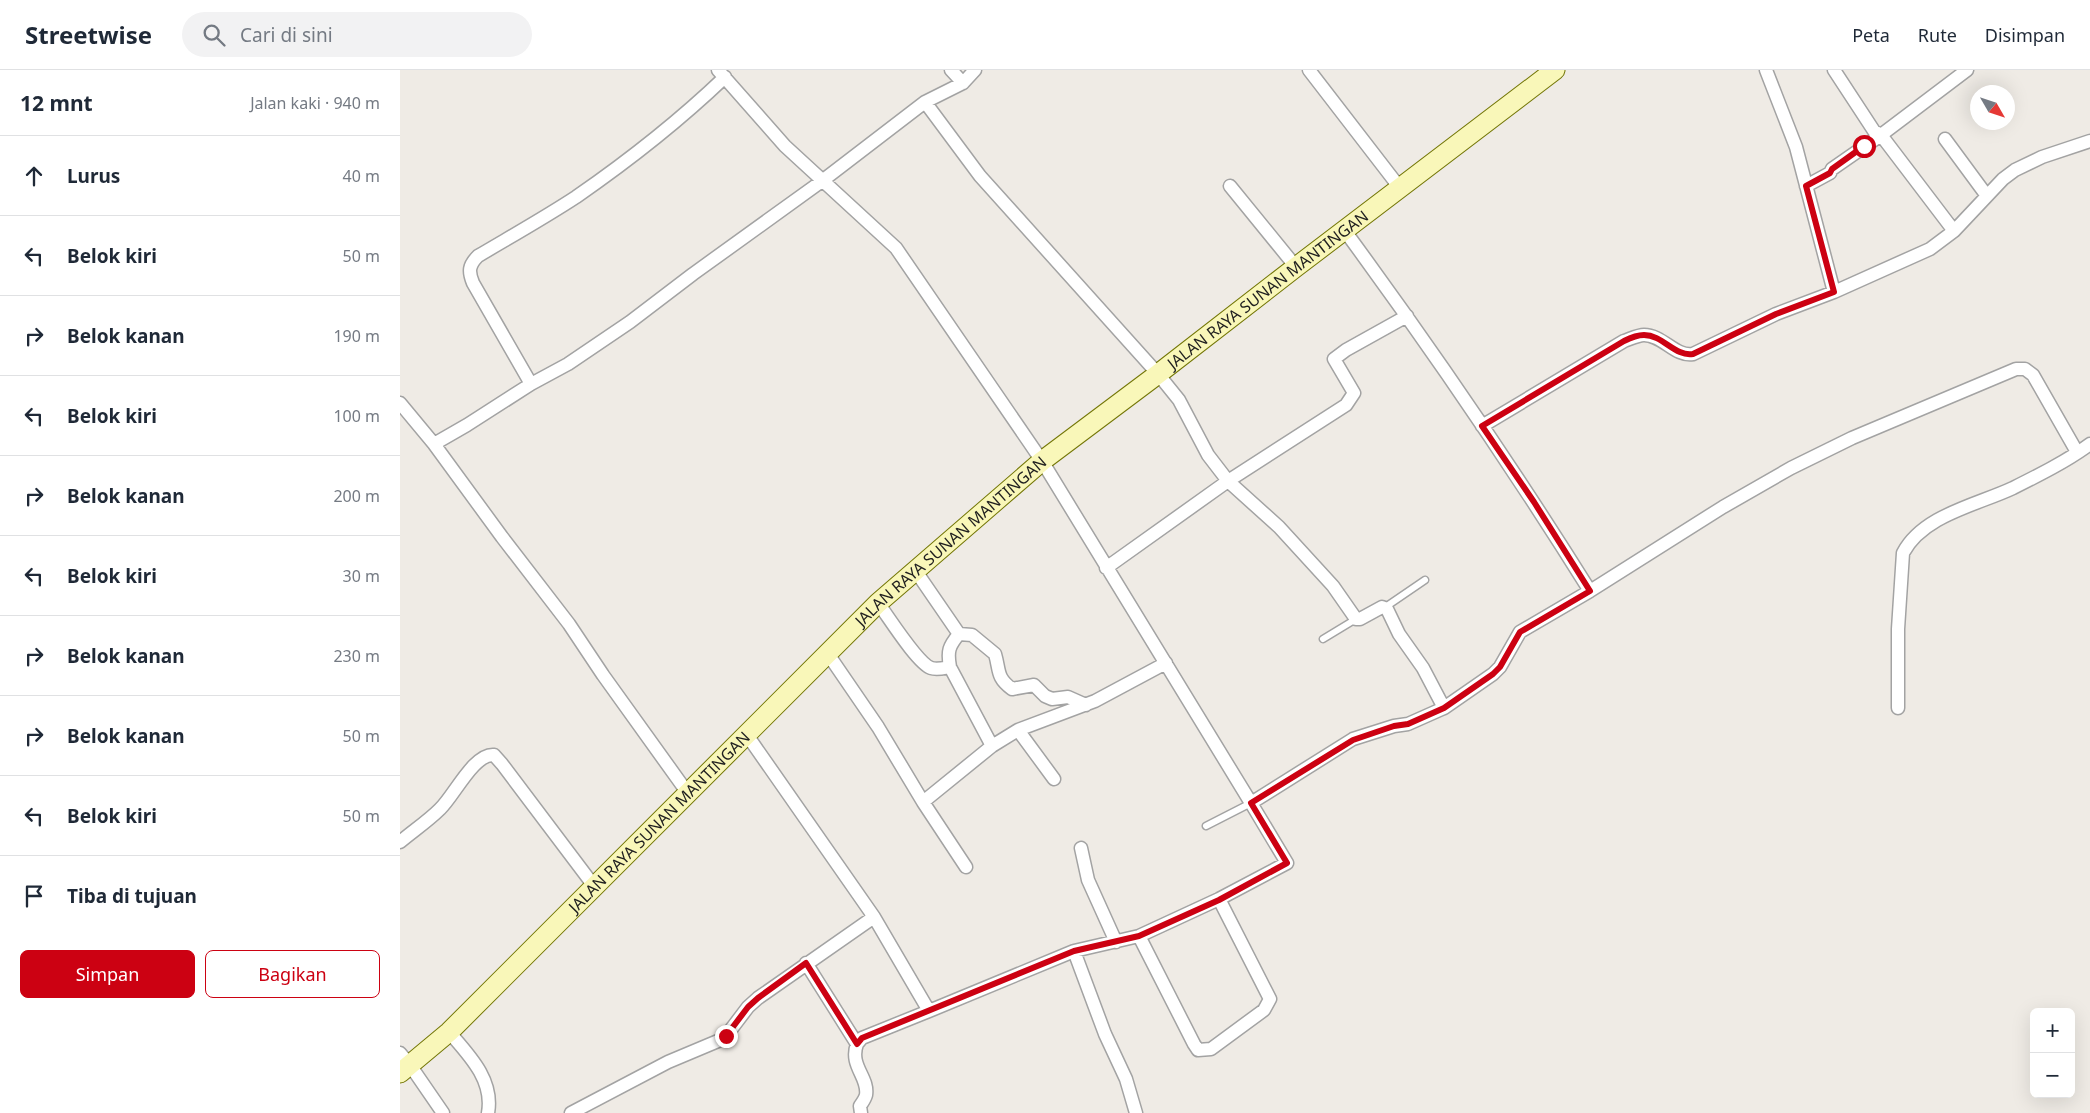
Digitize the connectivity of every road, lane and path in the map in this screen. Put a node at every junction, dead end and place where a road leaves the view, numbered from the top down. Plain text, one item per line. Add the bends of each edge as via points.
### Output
1 (951, 70) edge
2 (975, 70) edge
3 (1309, 70) edge
4 (1555, 70) edge
5 (1766, 70) edge
6 (1834, 70) edge
7 (1967, 70) edge
8 (721, 74) edge
9 (963, 83) junction
10 (925, 102) junction
11 (1881, 135) junction
12 (1945, 139) dead end
13 (2090, 141) edge
14 (822, 181) junction
15 (1230, 186) dead end
16 (1806, 186) junction
17 (1400, 188) junction
18 (1987, 196) junction
19 (1345, 231) junction
20 (1954, 231) junction
21 (1296, 267) junction
22 (1834, 292) junction
23 (1407, 316) junction
24 (1158, 374) junction
25 (531, 384) junction
26 (400, 403) edge
27 (1482, 426) junction
28 (434, 444) junction
29 (2090, 444) edge
30 (2077, 452) junction
31 (1042, 462) junction
32 (1228, 481) junction
33 (1106, 568) junction
34 (915, 570) junction
35 (1425, 580) dead end
36 (1590, 591) junction
37 (878, 602) junction
38 (1384, 608) junction
39 (1356, 619) junction
40 (959, 634) junction
41 (1323, 639) dead end
42 (828, 654) junction
43 (1166, 663) junction
44 (950, 667) junction
45 (1086, 705) junction
46 (1444, 708) junction
47 (1898, 708) dead end
48 (1018, 730) junction
49 (747, 735) junction
50 (992, 746) junction
51 (1054, 779) dead end
52 (688, 792) junction
53 (923, 802) junction
54 (1251, 803) junction
55 (1206, 826) dead end
56 (400, 842) edge
57 (1080, 848) dead end
58 (966, 867) dead end
59 (594, 886) junction
60 (1219, 900) junction
61 (874, 916) junction
62 (1139, 936) junction
63 (1116, 942) junction
64 (1074, 951) junction
65 (806, 963) junction
66 (929, 1011) junction
67 (449, 1032) junction
68 (857, 1044) junction
69 (403, 1064) edge
70 (443, 1113) edge
71 (488, 1113) edge
72 (571, 1113) edge
73 (861, 1113) edge
74 (1136, 1113) edge

1 - 9 street
2 - 9 street
3 - 17 street
4 - 17 street, JALAN RAYA SUNAN MANTINGAN
5 - 16 street via 1796,146
6 - 11 street via 1874,131
7 - 11 street
8 - 14 street via 785,146
8 - 25 street via 694,106 634,155 576,197 471,263 473,283
9 - 10 street
10 - 14 street
10 - 24 street via 980,176
11 - 16 street via 1830,173
11 - 20 street
12 - 18 street
13 - 18 street via 2028,162 2003,179
14 - 25 street via 630,322 568,364
14 - 31 street via 896,248
15 - 21 street
16 - 22 street
17 - 19 street, JALAN RAYA SUNAN MANTINGAN
18 - 20 street
19 - 21 street, JALAN RAYA SUNAN MANTINGAN
19 - 23 street
20 - 22 street via 1930,249
21 - 24 street, JALAN RAYA SUNAN MANTINGAN
22 - 27 street via 1776,314 1693,354 1682,354 1644,335 1624,341
23 - 27 street
23 - 32 street via 1334,359 1354,394 1346,405
24 - 31 street, JALAN RAYA SUNAN MANTINGAN
24 - 32 street via 1179,400 1208,455
25 - 28 street
26 - 28 street
27 - 36 street
28 - 52 street via 569,624
29 - 30 street
30 - 36 street via 2033,375 2025,369 2016,370 1852,438 1792,468 1723,506
30 - 47 street via 2014,487 1939,519 1907,546 1903,553 1898,629
31 - 33 street
31 - 34 street, JALAN RAYA SUNAN MANTINGAN
32 - 33 street
32 - 39 street via 1279,527 1327,579
33 - 43 street
34 - 37 street, JALAN RAYA SUNAN MANTINGAN
34 - 40 street
35 - 38 lane
36 - 46 street via 1520,632 1500,667
37 - 42 street, JALAN RAYA SUNAN MANTINGAN
37 - 44 street via 917,657 928,667
38 - 39 street
38 - 46 street
39 - 41 lane
40 - 44 street via 949,646
40 - 45 street via 972,635 995,654 998,674 1012,689 1034,685 1052,699 1068,697
42 - 49 street, JALAN RAYA SUNAN MANTINGAN
42 - 53 street via 878,727
43 - 45 street
43 - 54 street
44 - 50 street
45 - 48 street
46 - 54 street via 1408,724 1353,740
48 - 50 street
48 - 51 street
49 - 52 street, JALAN RAYA SUNAN MANTINGAN
49 - 61 street
50 - 53 street
52 - 59 street, JALAN RAYA SUNAN MANTINGAN
53 - 58 street
54 - 55 lane
54 - 60 street via 1287,863
56 - 59 street via 440,810 474,765 484,756 494,756
57 - 63 street via 1088,880
59 - 67 street, JALAN RAYA SUNAN MANTINGAN
60 - 62 street
60 - 62 street via 1270,999 1264,1010 1211,1049 1198,1050 1194,1044
61 - 65 street
61 - 66 street
62 - 63 street
63 - 64 street
64 - 66 street
64 - 74 street via 1105,1034 1126,1079
65 - 68 street
65 - 72 street via 748,1007 726,1036 668,1062
66 - 68 street via 862,1038
67 - 69 street, JALAN RAYA SUNAN MANTINGAN
67 - 71 street via 486,1082 490,1098
68 - 73 street via 854,1060 866,1088
69 - 70 street

